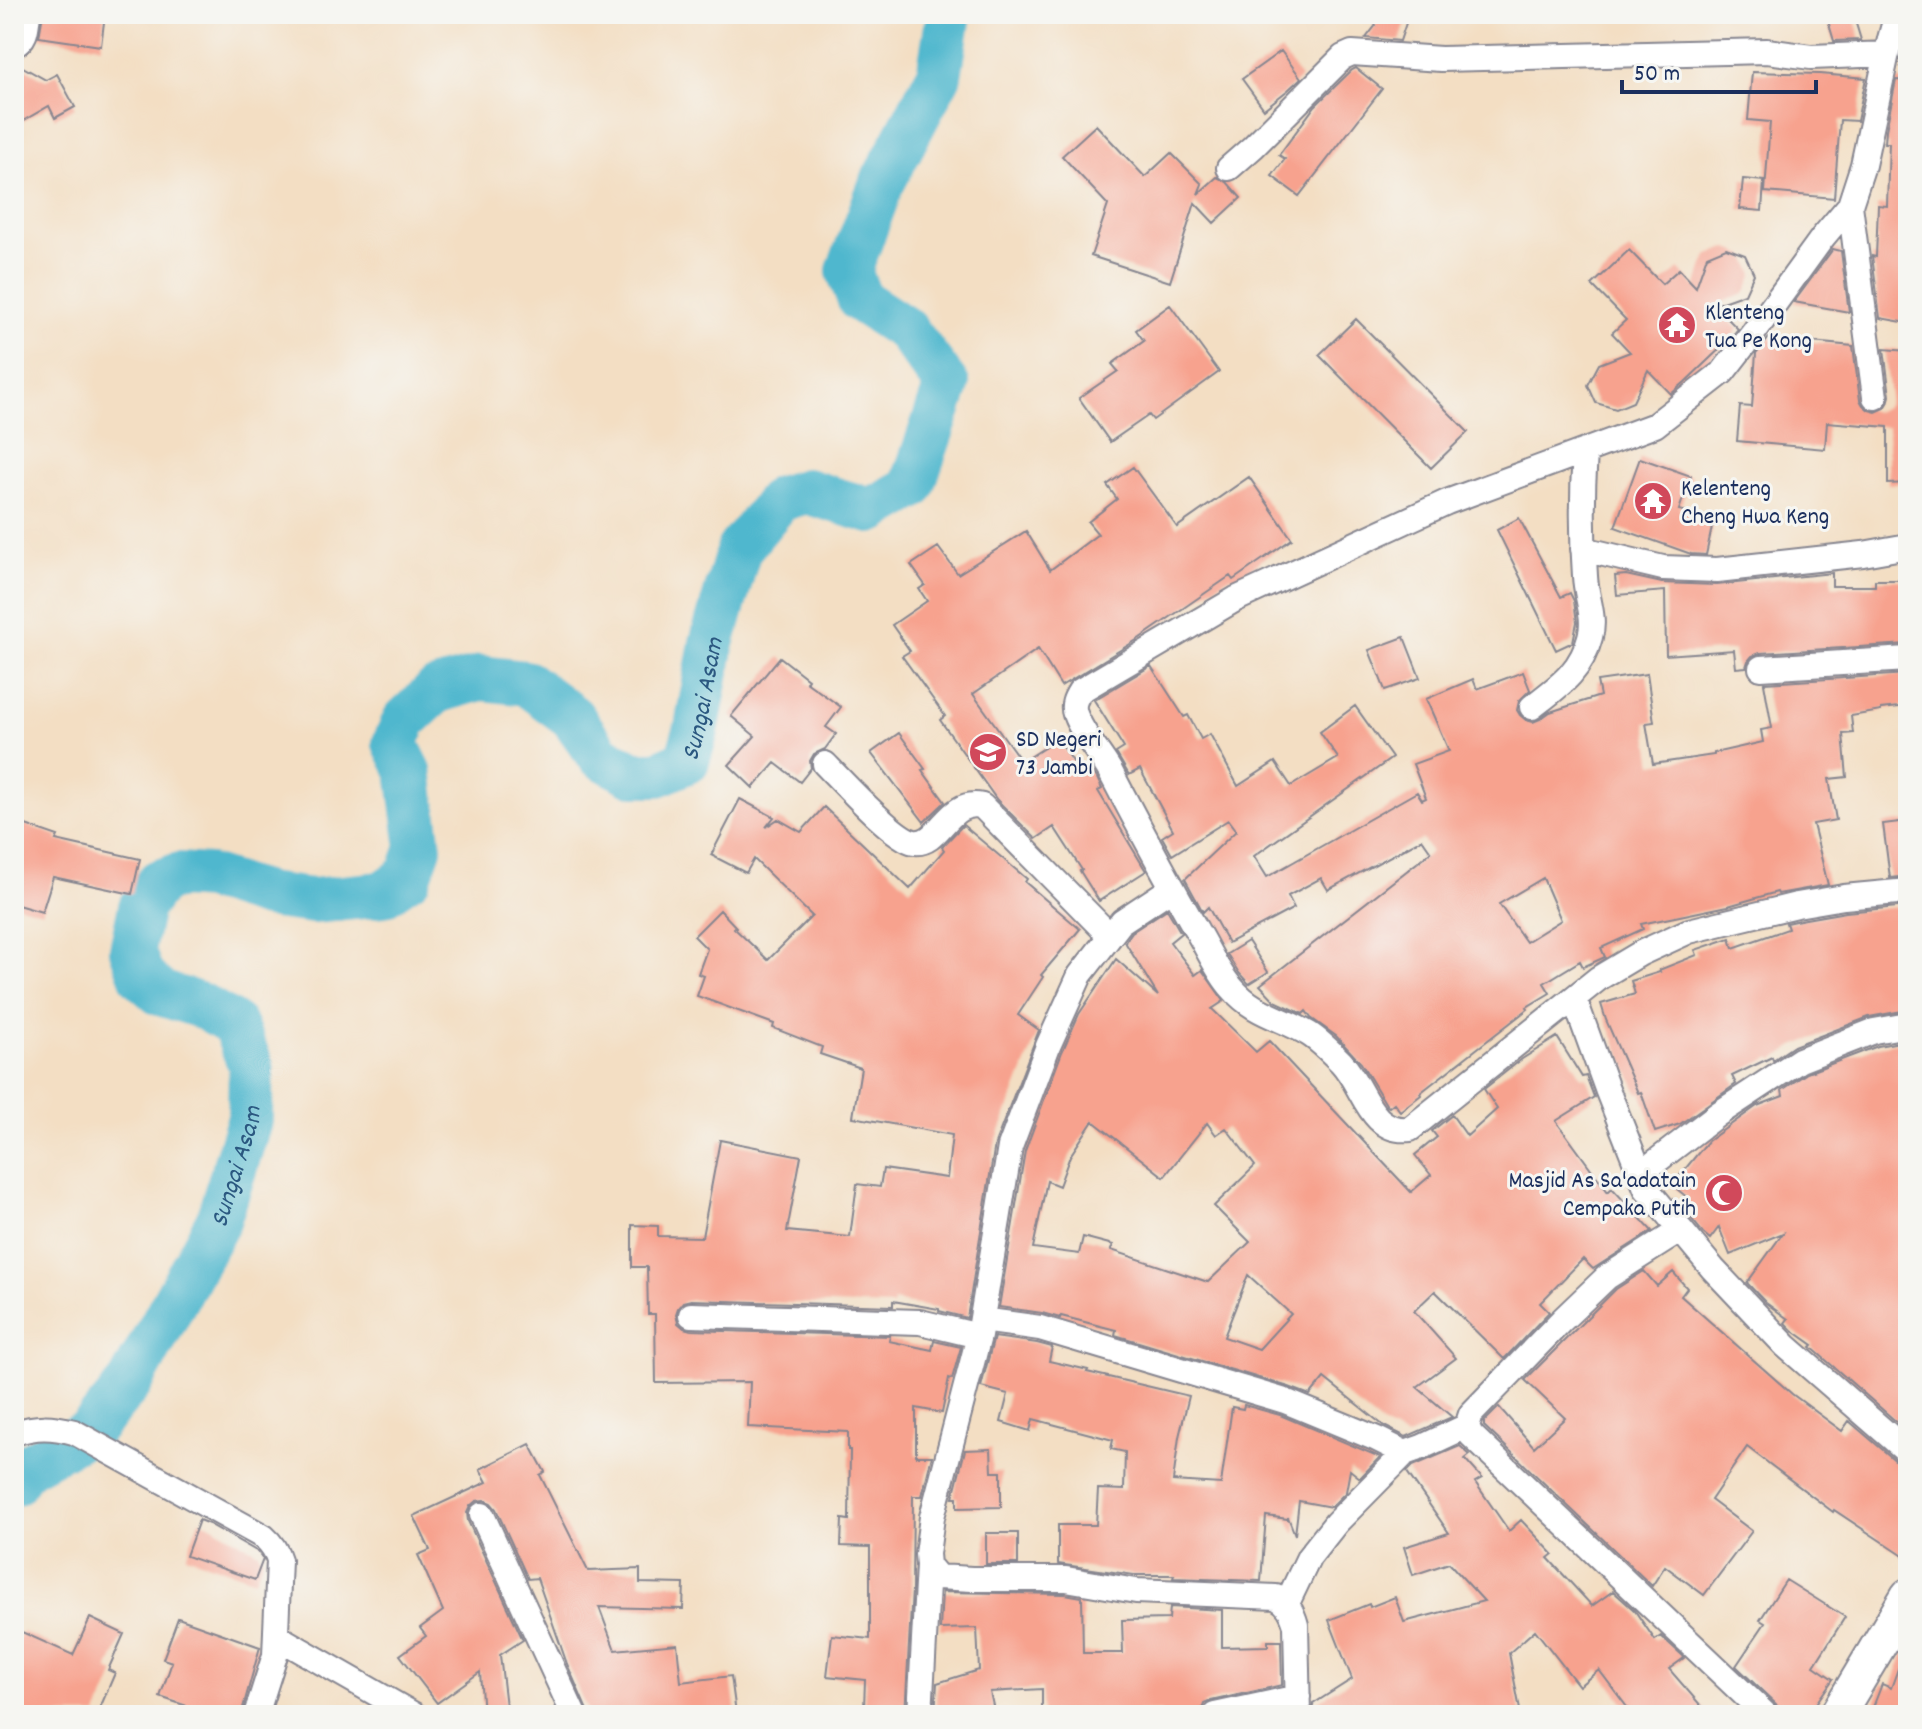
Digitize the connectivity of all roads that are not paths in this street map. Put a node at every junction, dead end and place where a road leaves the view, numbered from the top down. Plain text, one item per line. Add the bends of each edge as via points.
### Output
1 (28, 14) edge
2 (1897, 14) edge
3 (14, 45) edge
4 (1887, 54) junction
5 (1229, 168) dead end
6 (1850, 205) junction
7 (1875, 397) dead end
8 (1585, 452) junction
9 (1908, 546) edge
10 (1583, 549) junction
11 (1908, 659) edge
12 (1761, 668) dead end
13 (1532, 707) dead end
14 (825, 764) dead end
15 (1172, 888) junction
16 (1908, 891) edge
17 (1110, 936) junction
18 (1574, 998) junction
19 (1908, 1025) edge
20 (1641, 1173) junction
21 (1681, 1230) junction
22 (691, 1315) dead end
23 (981, 1328) junction
24 (1467, 1426) junction
25 (14, 1433) edge
26 (1908, 1452) edge
27 (1405, 1453) junction
28 (482, 1515) dead end
29 (928, 1565) junction
30 (1908, 1596) edge
31 (1287, 1603) junction
32 (276, 1636) junction
33 (1298, 1706) edge
34 (256, 1715) edge
35 (414, 1715) edge
36 (574, 1715) edge
37 (920, 1715) edge
38 (1215, 1715) edge
39 (1766, 1715) edge
40 (1837, 1715) edge

1 - 3 street via 25,34
2 - 4 street
4 - 5 street via 1811,57 1767,51 1441,59 1352,53
4 - 6 street
6 - 7 street
6 - 8 street via 1723,372 1655,425
8 - 10 street
8 - 15 street via 1447,502 1236,599 1080,691 1074,699 1075,715
9 - 10 street via 1717,570 1663,568
10 - 13 street via 1593,620 1590,638 1570,677
11 - 12 street
14 - 17 street via 912,842 932,836 960,808 982,806
15 - 17 street via 1122,921
15 - 18 street via 1230,987 1252,1008 1311,1035 1343,1064 1375,1116 1399,1131 1410,1129
16 - 18 street via 1797,905 1689,931 1641,953
17 - 23 street via 1080,975 1010,1147
18 - 20 street
19 - 20 street via 1874,1031 1800,1060
20 - 21 street via 1646,1188
21 - 24 street via 1607,1277 1471,1414
21 - 26 street via 1786,1346
22 - 23 street
23 - 27 street via 1040,1328 1285,1401
23 - 29 street via 932,1517
24 - 27 street
24 - 39 street
25 - 32 street via 32,1427 74,1432 264,1537 279,1560
27 - 31 street via 1327,1534 1309,1557
28 - 36 street
29 - 31 street via 938,1577 1066,1579 1136,1591 1263,1595
29 - 37 street
30 - 40 street
31 - 33 street via 1296,1625
32 - 34 street
32 - 35 street
33 - 38 street

